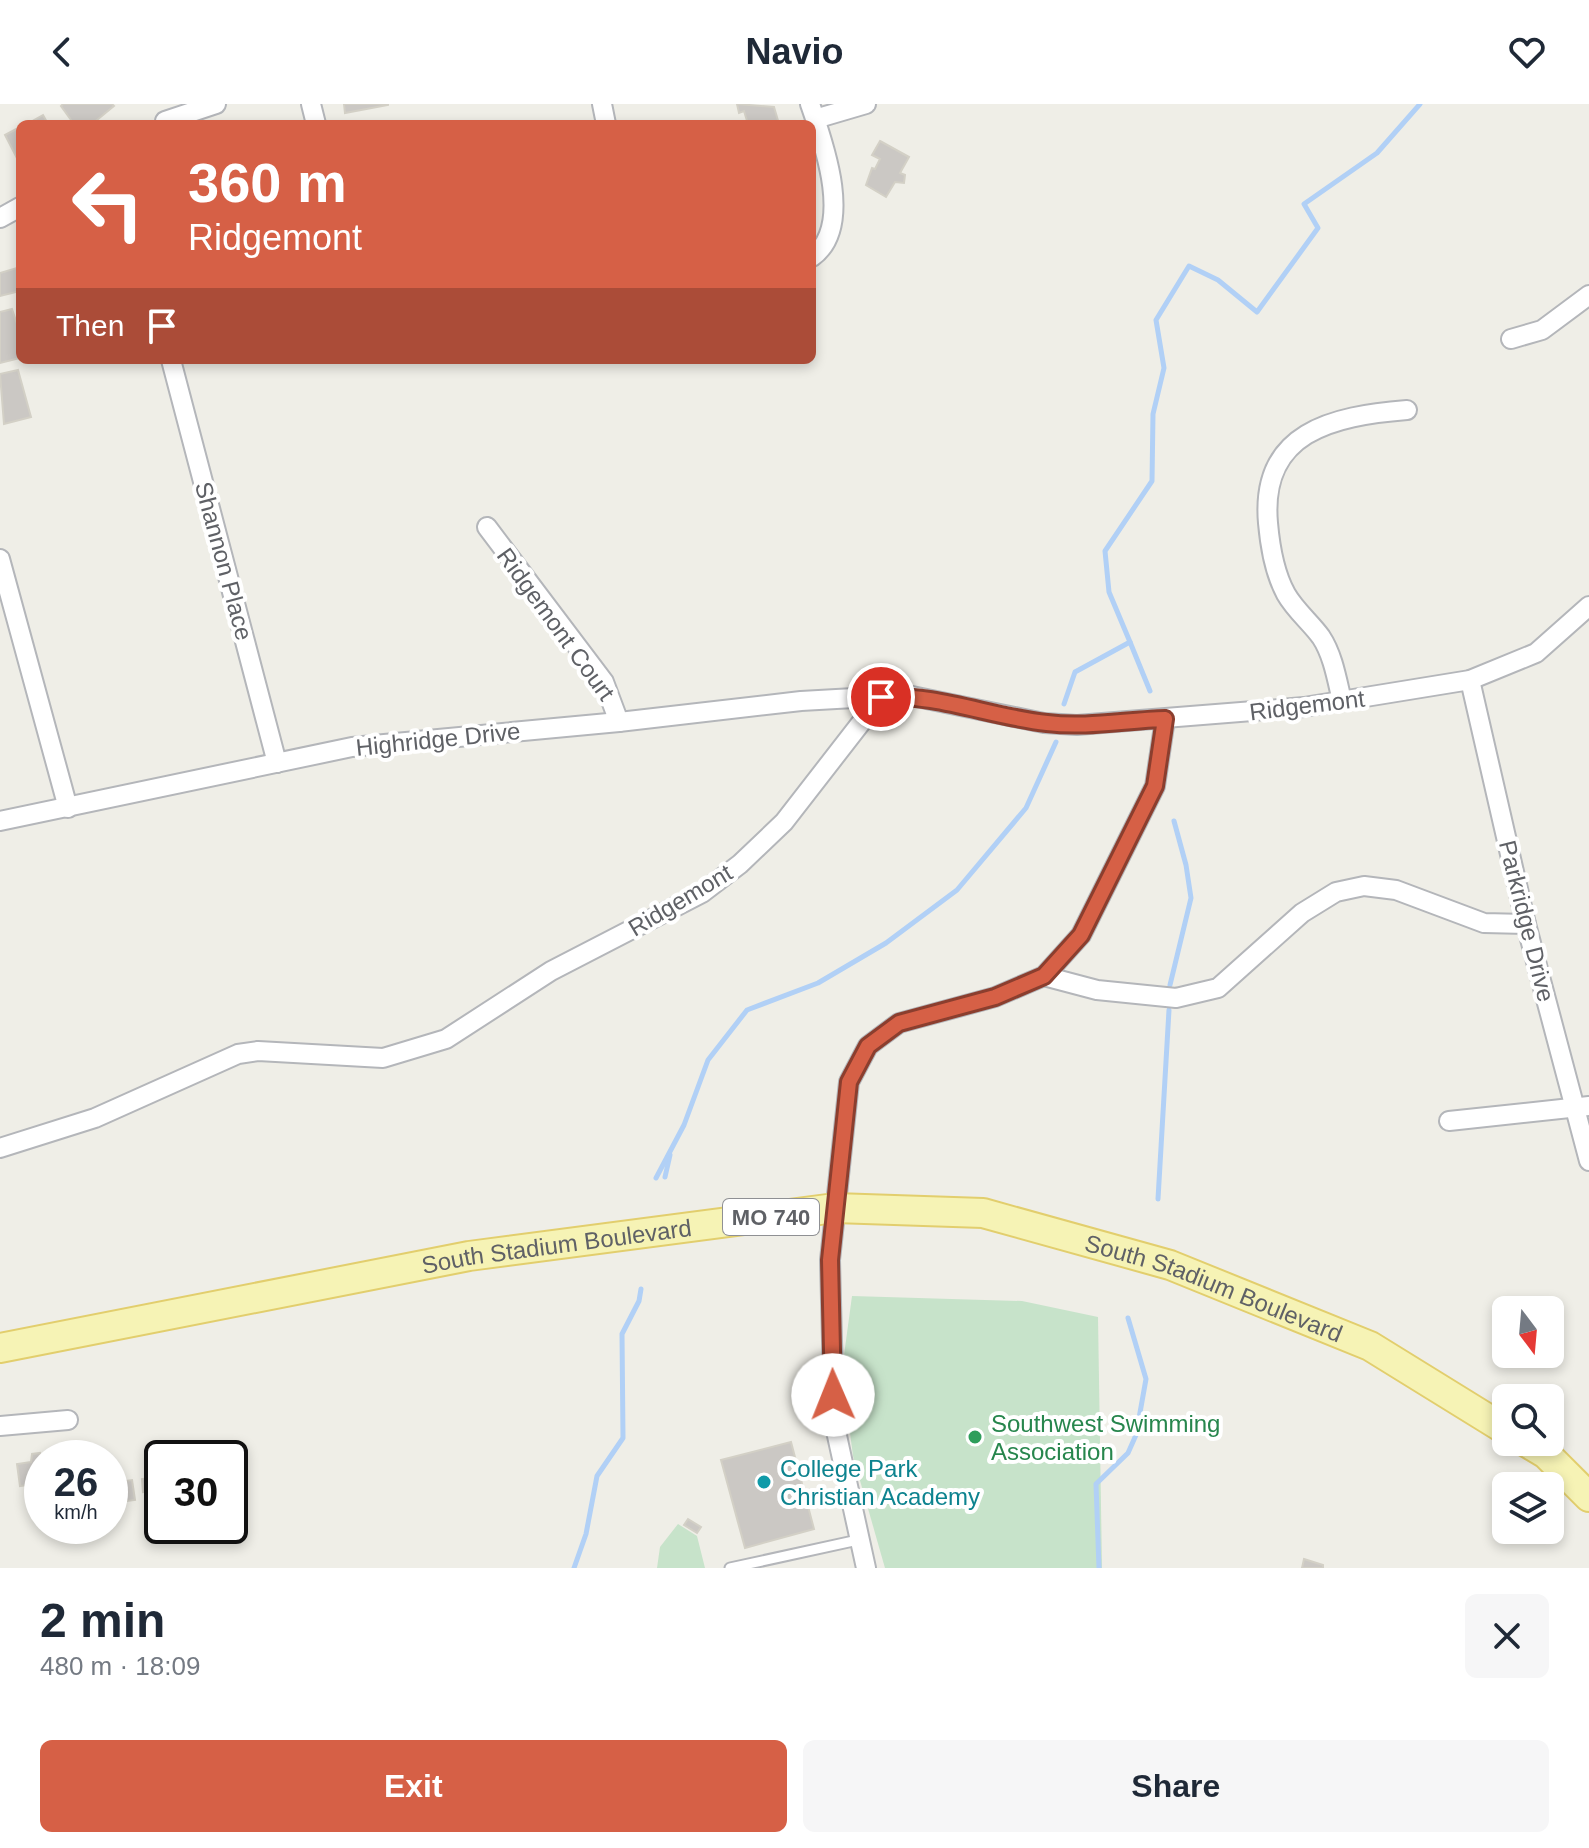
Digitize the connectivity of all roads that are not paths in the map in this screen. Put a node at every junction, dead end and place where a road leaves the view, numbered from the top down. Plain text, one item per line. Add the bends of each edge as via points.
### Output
1 (216, 104) edge
2 (866, 104) edge
3 (813, 111) edge
4 (171, 120) edge
5 (816, 123) edge
6 (816, 255) edge
7 (1589, 295) edge
8 (1511, 339) dead end
9 (172, 364) edge
10 (1407, 410) dead end
11 (487, 527) dead end
12 (0, 559) edge
13 (1589, 606) edge
14 (1470, 680) junction
15 (881, 697) junction
16 (1342, 701) junction
17 (1165, 719) junction
18 (619, 722) junction
19 (277, 763) junction
20 (68, 808) junction
21 (0, 821) edge
22 (1526, 924) junction
23 (1044, 976) junction
24 (1582, 1107) edge
25 (1449, 1121) dead end
26 (0, 1148) edge
27 (1589, 1161) edge
28 (835, 1208) junction
29 (0, 1348) edge
30 (68, 1420) dead end
31 (1492, 1421) edge
32 (0, 1426) edge
33 (1548, 1456) edge
34 (1589, 1497) edge
35 (858, 1540) junction
36 (730, 1568) edge
37 (866, 1568) edge

1 - 4 street
2 - 3 street
5 - 6 street via 834,193 834,214 822,251
7 - 8 street via 1542,330
9 - 19 street, Shannon Place
10 - 16 street via 1338,422 1296,441 1283,451 1266,494 1278,573 1287,596 1323,640
11 - 18 street, Ridgemont Court via 604,682
12 - 20 street
13 - 14 street, Ridgemont via 1536,653
14 - 16 street, Ridgemont
14 - 22 street, Parkridge Drive
15 - 17 street, Ridgemont via 907,695 1044,723
15 - 18 street, Highridge Drive
15 - 26 street, Ridgemont via 784,822 740,864 702,893 551,971 446,1039 383,1058 238,1054 95,1118
16 - 17 street, Ridgemont
17 - 23 street via 1155,786 1081,935
18 - 19 street, Highridge Drive via 408,739
19 - 20 street, Highridge Drive
20 - 21 street, Highridge Drive
22 - 23 street via 1484,923 1396,890 1364,886 1336,892 1302,913 1218,988 1176,998 1097,990
22 - 24 street, Parkridge Drive
23 - 28 street via 995,997 899,1023 868,1046 849,1082
24 - 25 street
24 - 27 street, Parkridge Drive
28 - 29 main road, South Stadium Boulevard / MO 740 via 469,1256
28 - 31 main road, South Stadium Boulevard / MO 740 via 983,1213 1170,1265 1370,1346
28 - 35 street via 830,1260 834,1432
30 - 32 street
33 - 34 main road
35 - 36 lane
35 - 37 street

